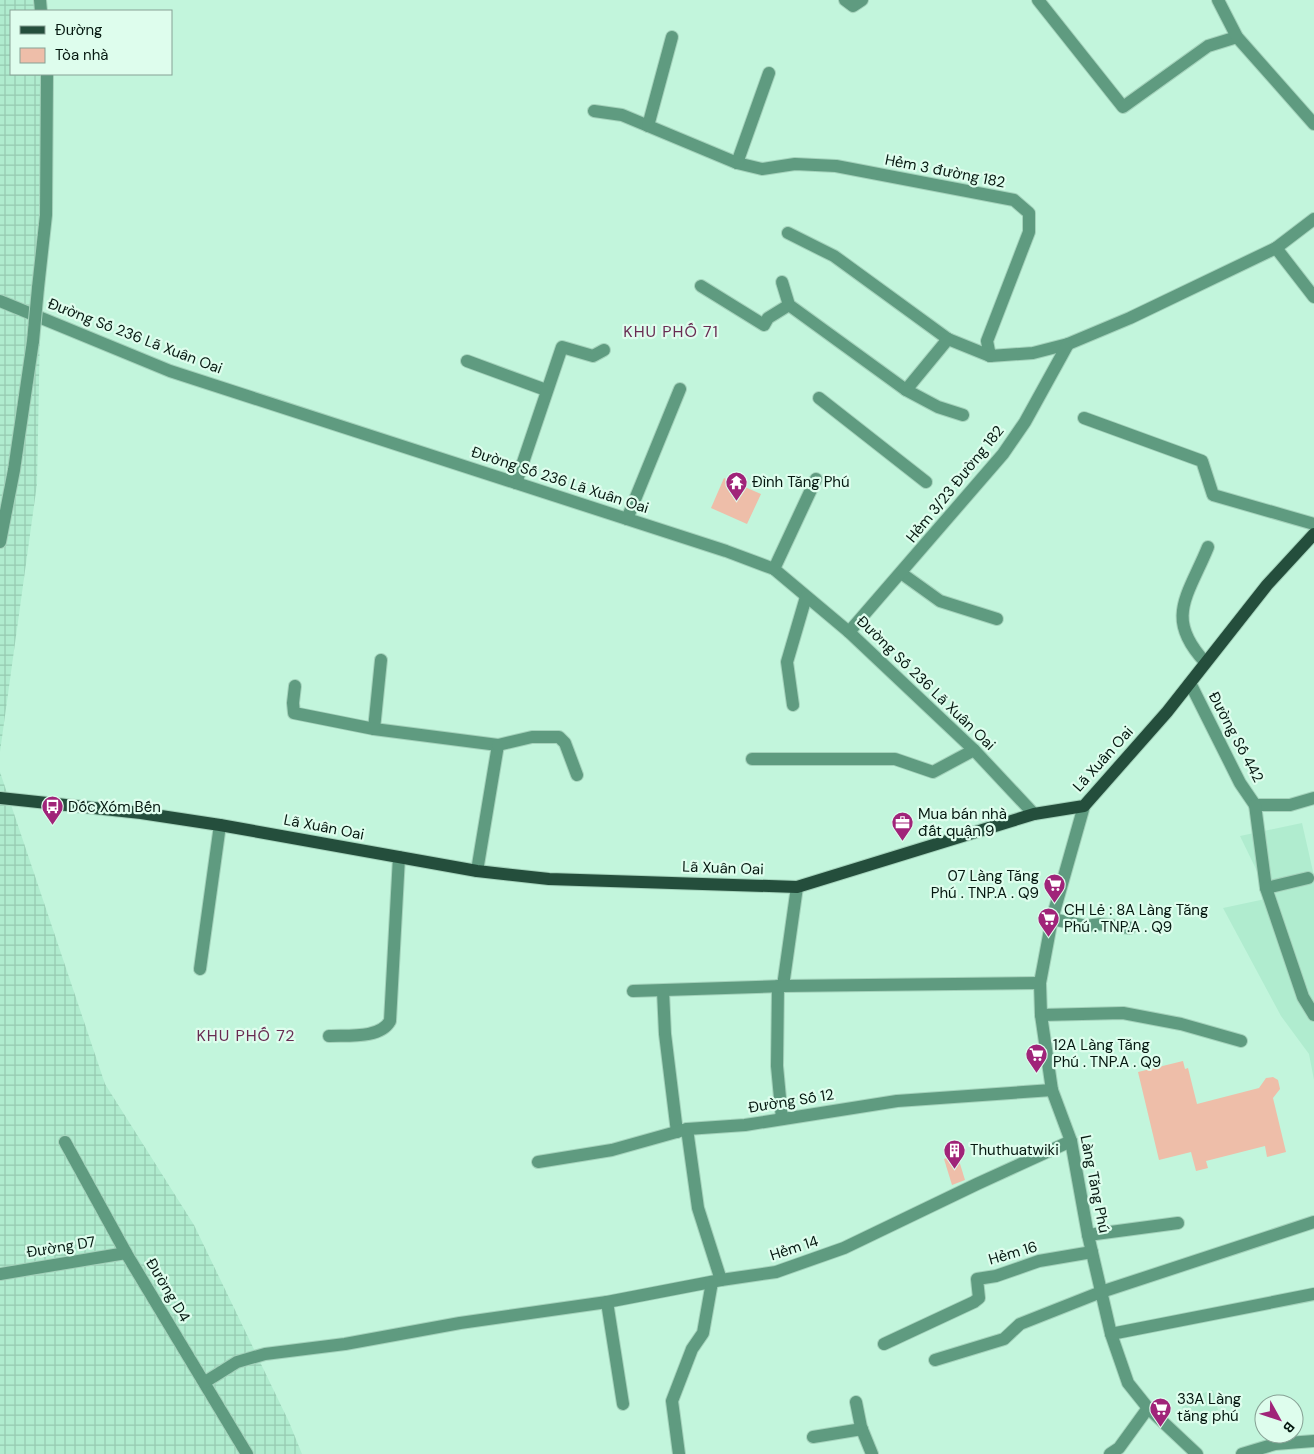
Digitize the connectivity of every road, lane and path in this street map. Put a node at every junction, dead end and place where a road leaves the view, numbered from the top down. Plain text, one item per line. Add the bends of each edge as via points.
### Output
1 (845, 0) edge
2 (862, 0) edge
3 (1038, 0) edge
4 (1218, 0) edge
5 (672, 37) dead end
6 (1237, 38) junction
7 (769, 73) dead end
8 (47, 75) edge
9 (594, 111) dead end
10 (1314, 124) edge
11 (648, 126) junction
12 (737, 163) junction
13 (1314, 219) edge
14 (788, 233) dead end
15 (1276, 248) junction
16 (782, 282) dead end
17 (701, 286) dead end
18 (1314, 298) edge
19 (0, 301) edge
20 (789, 305) junction
21 (948, 339) junction
22 (1068, 344) junction
23 (604, 350) dead end
24 (990, 356) junction
25 (467, 361) dead end
26 (680, 389) dead end
27 (546, 390) junction
28 (906, 390) junction
29 (819, 398) dead end
30 (963, 414) dead end
31 (1084, 418) dead end
32 (816, 479) dead end
33 (926, 482) dead end
34 (516, 483) junction
35 (627, 518) junction
36 (1314, 524) edge
37 (1314, 534) edge
38 (0, 542) edge
39 (1208, 547) dead end
40 (774, 569) junction
41 (901, 573) junction
42 (806, 597) junction
43 (997, 619) dead end
44 (850, 632) junction
45 (381, 660) dead end
46 (1205, 662) junction
47 (1190, 684) junction
48 (295, 686) dead end
49 (793, 705) dead end
50 (374, 729) junction
51 (498, 745) junction
52 (974, 750) junction
53 (752, 759) dead end
54 (577, 775) dead end
55 (0, 798) edge
56 (1314, 798) edge
57 (1255, 805) junction
58 (1084, 806) junction
59 (1034, 814) junction
60 (220, 825) junction
61 (399, 858) junction
62 (477, 872) junction
63 (1308, 878) dead end
64 (797, 886) junction
65 (1266, 888) junction
66 (1052, 920) junction
67 (1130, 928) dead end
68 (200, 969) dead end
69 (1040, 983) junction
70 (780, 986) junction
71 (663, 991) junction
72 (633, 992) dead end
73 (1041, 1015) junction
74 (1314, 1015) edge
75 (329, 1036) dead end
76 (1241, 1041) dead end
77 (1052, 1090) junction
78 (782, 1119) junction
79 (682, 1131) junction
80 (1071, 1141) junction
81 (64, 1142) dead end
82 (538, 1162) dead end
83 (1314, 1222) edge
84 (1178, 1223) dead end
85 (1088, 1235) junction
86 (1092, 1252) junction
87 (126, 1253) junction
88 (0, 1274) edge
89 (717, 1281) junction
90 (1101, 1292) junction
91 (1314, 1294) edge
92 (608, 1302) junction
93 (1111, 1334) junction
94 (884, 1344) dead end
95 (935, 1360) dead end
96 (205, 1382) junction
97 (856, 1402) dead end
98 (623, 1404) dead end
99 (1148, 1408) junction
100 (862, 1429) junction
101 (813, 1437) dead end
102 (1314, 1441) edge
103 (247, 1454) edge
104 (678, 1454) edge
105 (872, 1454) edge
106 (1110, 1454) edge
107 (1197, 1454) edge
108 (1242, 1454) edge

1 - 2 street via 853,6
3 - 6 street via 1122,107 1208,46
4 - 6 street
5 - 11 street
6 - 10 street
7 - 12 street
8 - 38 street, bridge via 46,215 14,470
9 - 11 street, Hẻm 3 đường 182 via 622,115
11 - 12 street, Hẻm 3 đường 182
12 - 24 street, Hẻm 3 đường 182 via 762,169 795,164 836,166 1014,200 1029,213 1029,232 987,341
13 - 15 street
14 - 21 street via 834,256
15 - 18 street
15 - 22 street
16 - 20 street
17 - 20 street via 764,325 768,318
19 - 34 street, Đường Số 236 Lã Xuân Oai via 170,371
20 - 28 street
21 - 24 street
21 - 28 street
22 - 24 street via 1033,353
22 - 41 street, Hẻm 3/23 Đường 182 via 1003,454
23 - 27 street via 593,356 562,348
25 - 27 street
26 - 35 street
27 - 34 street
28 - 30 street via 938,407
29 - 33 street
31 - 36 street via 1202,461 1213,495
32 - 40 street
34 - 35 street, Đường Số 236 Lã Xuân Oai
35 - 40 street, Đường Số 236 Lã Xuân Oai
37 - 46 main road, Lã Xuân Oai
39 - 46 street via 1181,612 1183,631 1190,646
40 - 42 street, Đường Số 236 Lã Xuân Oai
41 - 43 street via 940,601
41 - 44 street, Hẻm 3/23 Đường 182
42 - 44 street, Đường Số 236 Lã Xuân Oai
42 - 49 street via 787,662
44 - 52 street, Đường Số 236 Lã Xuân Oai
45 - 50 street
46 - 47 main road, Lã Xuân Oai
47 - 57 street, Đường Số 442 via 1240,783
47 - 58 main road, Lã Xuân Oai
48 - 50 street via 294,713
50 - 51 street
51 - 54 street via 532,737 559,737 565,743
51 - 62 street
52 - 53 street via 933,772 895,759
52 - 59 street, Đường Số 236 Lã Xuân Oai
55 - 60 main road, Lã Xuân Oai
56 - 57 street, Đường Số 442 via 1290,805
57 - 65 street
58 - 59 main road, Lã Xuân Oai
58 - 66 street, Làng Tăng Phú
59 - 64 main road, Lã Xuân Oai
60 - 61 main road, Lã Xuân Oai
60 - 68 street
61 - 62 main road, Lã Xuân Oai
61 - 75 street via 390,1021 384,1028 371,1033
62 - 64 main road, Lã Xuân Oai via 549,879
63 - 65 street
64 - 70 street
65 - 74 street via 1303,997
66 - 67 street
66 - 69 street, Làng Tăng Phú
69 - 70 street
69 - 73 street, Làng Tăng Phú
70 - 71 street
70 - 78 street via 777,1066
71 - 72 street
71 - 79 street via 665,1034
73 - 76 street via 1123,1013 1181,1024
73 - 77 street, Làng Tăng Phú
77 - 78 street, Đường Số 12 via 897,1101
77 - 80 street, Làng Tăng Phú
78 - 79 street, Đường Số 12
79 - 82 street, Đường Số 12 via 612,1150
79 - 89 street
80 - 85 street, Làng Tăng Phú
80 - 89 street, Hẻm 14 via 844,1248 776,1272
81 - 87 street, Đường D4
83 - 90 street
84 - 85 street
85 - 86 street, Làng Tăng Phú
86 - 90 street, Làng Tăng Phú
86 - 94 street, Hẻm 16 via 1039,1261 977,1279 978,1298 974,1302
87 - 88 street, Đường D7
87 - 96 street, Đường D4
89 - 92 street, Hẻm 14
89 - 104 street via 703,1333 692,1349 672,1401
90 - 93 street, Làng Tăng Phú
90 - 95 street via 1020,1324 1004,1339
91 - 93 street
92 - 96 street, Hẻm 14 via 265,1354 237,1362
92 - 98 street
93 - 99 street, Làng Tăng Phú via 1128,1383
96 - 103 street, Đường D4
97 - 100 street
99 - 106 street via 1119,1448
99 - 107 street, Làng Tăng Phú
100 - 101 street
100 - 105 street
102 - 108 street via 1275,1444

